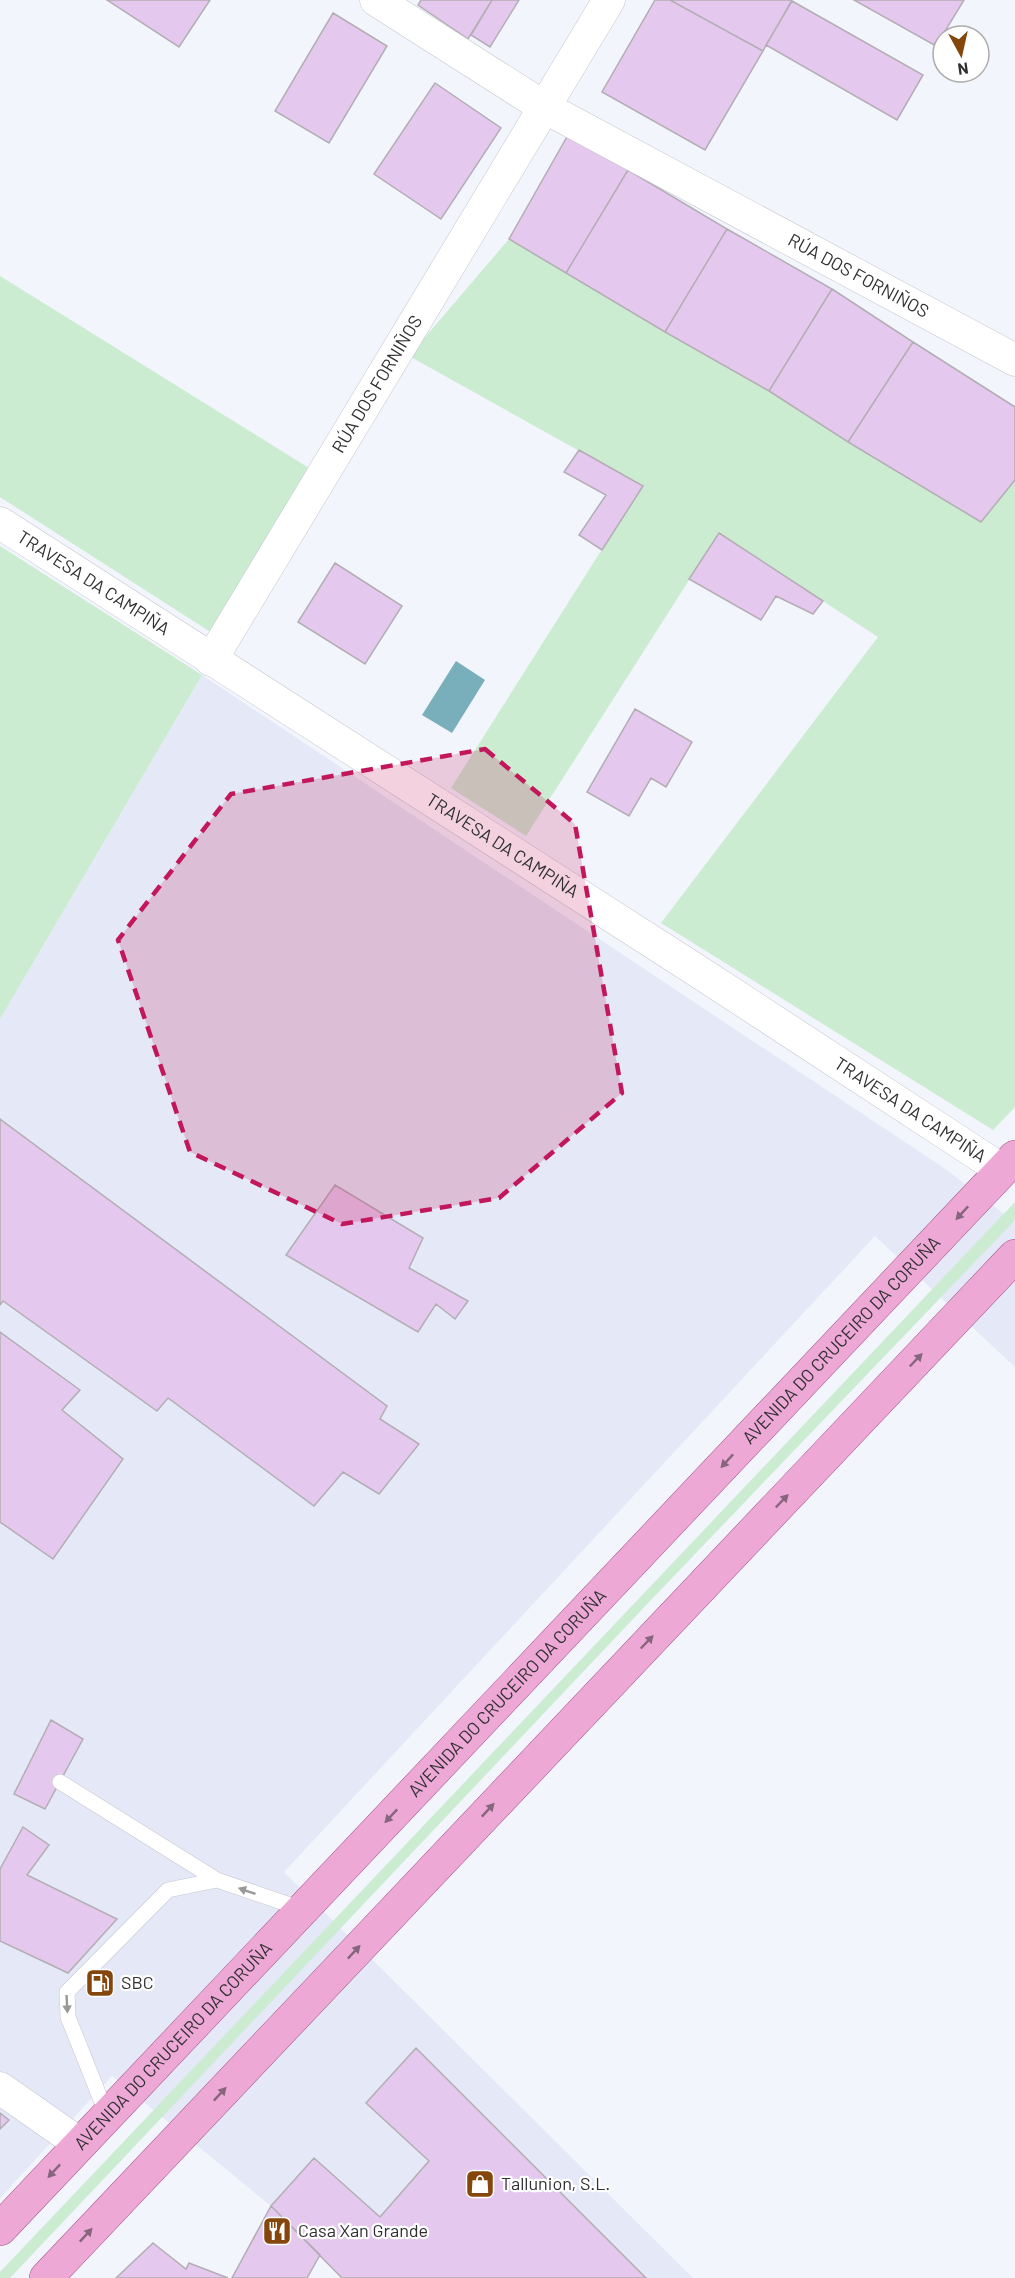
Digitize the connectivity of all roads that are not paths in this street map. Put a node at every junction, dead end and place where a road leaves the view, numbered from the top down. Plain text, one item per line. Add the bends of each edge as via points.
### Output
1 (376, 0) edge
2 (609, 0) edge
3 (544, 107) junction
4 (1015, 360) edge
5 (0, 523) edge
6 (211, 660) junction
7 (1009, 1164) edge
8 (1015, 1256) edge
9 (60, 1782) dead end
10 (217, 1880) junction
11 (302, 1909) junction
12 (0, 2088) edge
13 (107, 2115) junction
14 (80, 2144) junction
15 (0, 2229) edge
16 (46, 2278) edge

1 - 3 street, RÚA DOS FORNIÑOS
2 - 3 street, RÚA DOS FORNIÑOS
3 - 4 street, RÚA DOS FORNIÑOS
3 - 6 street, RÚA DOS FORNIÑOS
5 - 6 street, TRAVESA DA CAMPIÑA
6 - 7 street, TRAVESA DA CAMPIÑA via 699,972
7 -> 11 main road, AVENIDA DO CRUCEIRO DA CORUÑA
16 -> 8 main road
9 - 10 lane
11 -> 10 lane
10 -> 13 lane via 168,1890 67,1992 68,2017
11 - 13 main road, AVENIDA DO CRUCEIRO DA CORUÑA
12 - 14 street
13 - 14 main road, AVENIDA DO CRUCEIRO DA CORUÑA
14 -> 15 main road, AVENIDA DO CRUCEIRO DA CORUÑA

